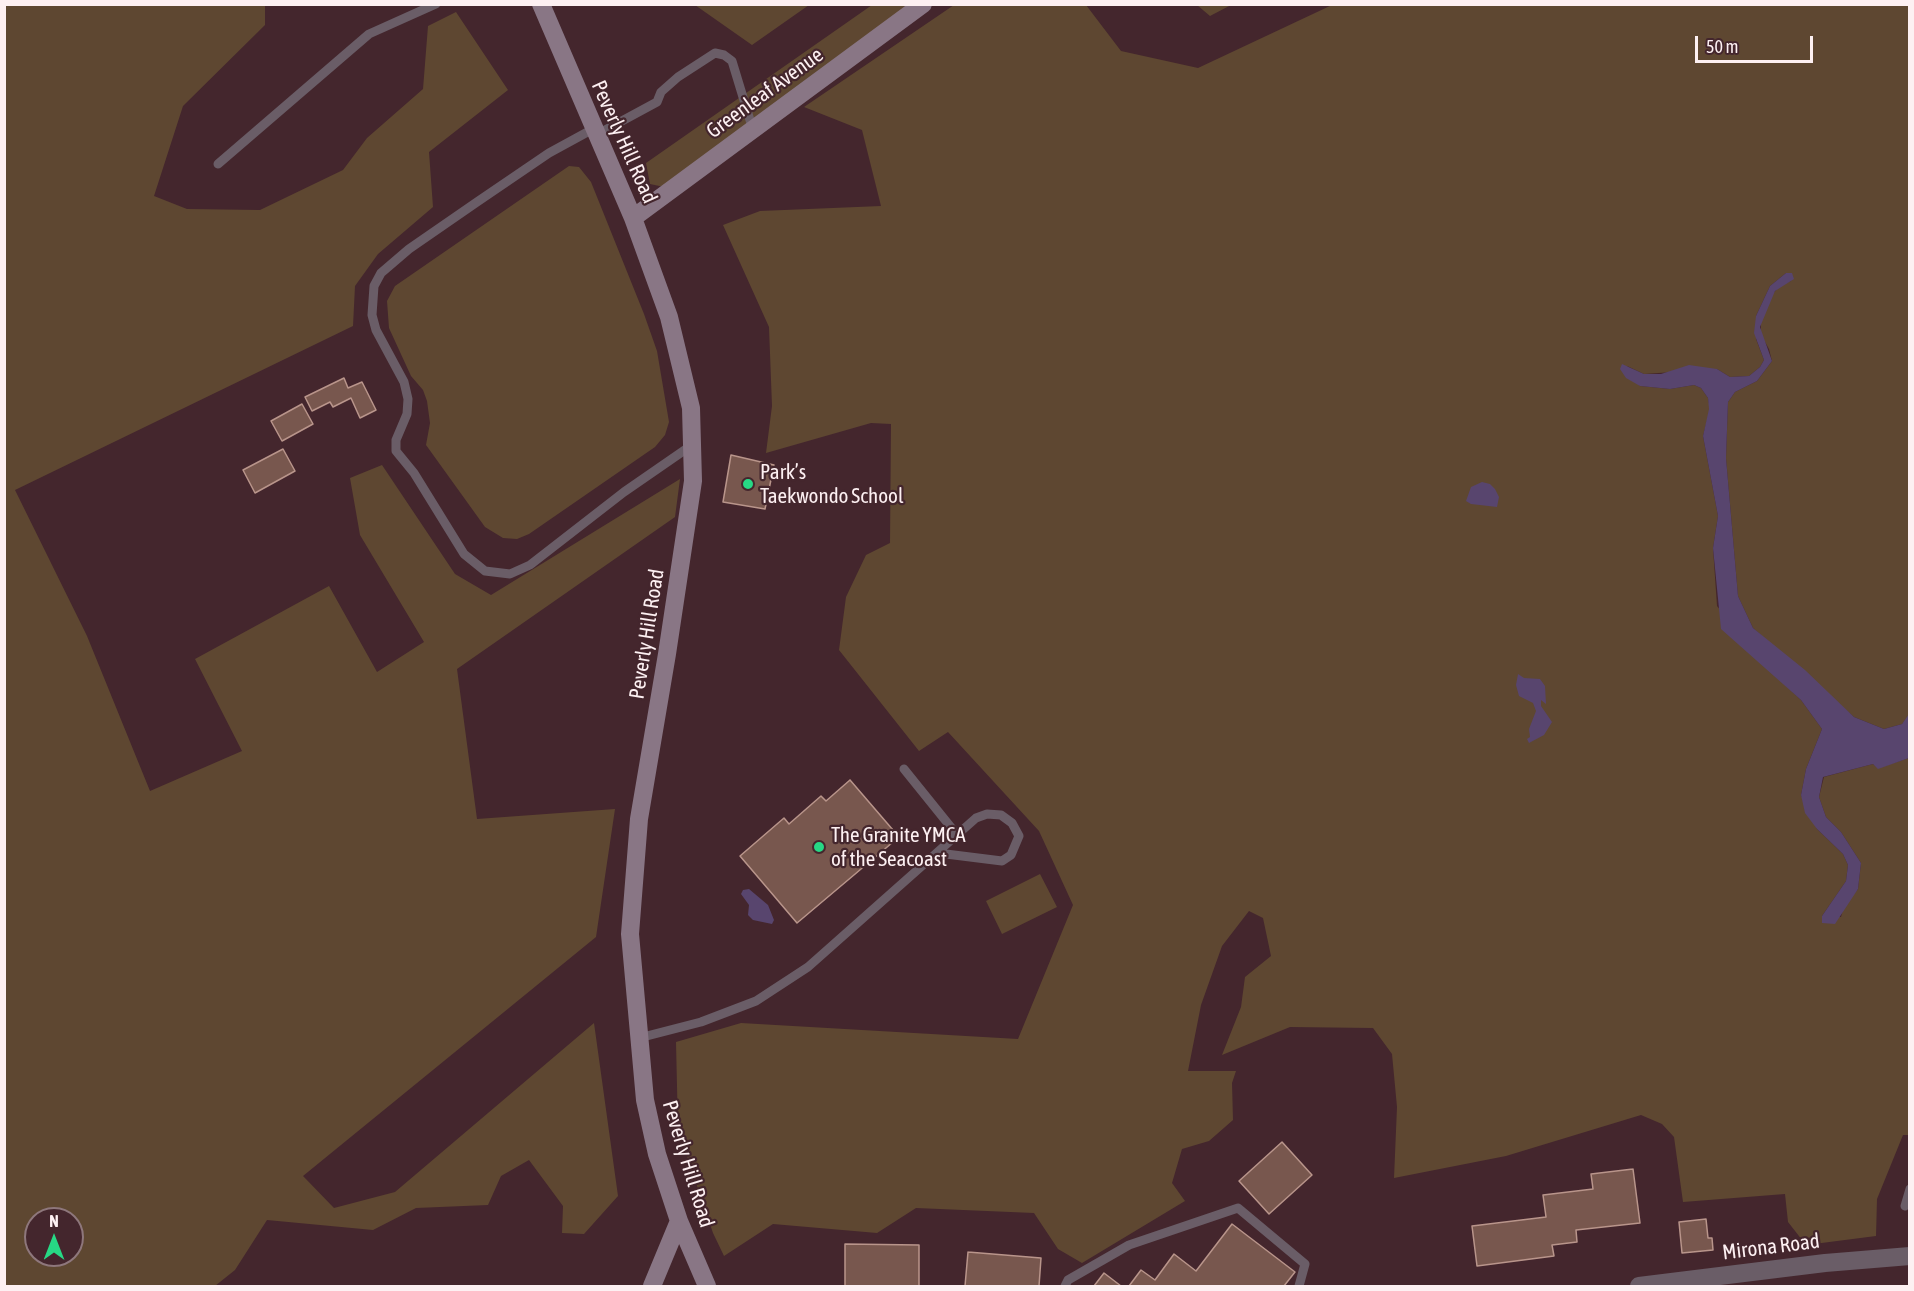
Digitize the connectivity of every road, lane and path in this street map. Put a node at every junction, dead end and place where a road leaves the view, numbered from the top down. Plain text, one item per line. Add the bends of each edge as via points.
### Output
1 (436, 4) edge
2 (541, 4) edge
3 (923, 4) edge
4 (753, 130) junction
5 (594, 132) junction
6 (218, 165) dead end
7 (633, 218) junction
8 (693, 444) junction
9 (904, 769) dead end
10 (958, 836) junction
11 (938, 853) junction
12 (639, 1038) junction
13 (1910, 1189) edge
14 (1905, 1206) dead end
15 (679, 1221) junction
16 (1910, 1257) edge
17 (652, 1287) edge
18 (707, 1287) edge
19 (1065, 1287) edge
20 (1299, 1287) edge
21 (1639, 1287) edge

1 - 6 lane via 369,34
2 - 5 street, Peverly Hill Road
3 - 4 street, Greenleaf Avenue
4 - 5 lane via 732,61 715,53 678,76 661,92 657,102
4 - 7 street, Greenleaf Avenue
5 - 7 street, Peverly Hill Road
5 - 8 lane via 549,153 409,249 381,273 374,286 372,315 404,382 408,399 396,451 464,554 485,572 510,574 530,565
7 - 8 street, Peverly Hill Road via 684,370
8 - 12 street, Peverly Hill Road via 693,481 683,553 633,872 630,934
9 - 10 lane
10 - 11 lane
10 - 11 lane via 976,818 987,814 1001,815 1012,823 1019,836 1011,855 1002,861
11 - 12 lane via 808,967 756,1001 701,1022
12 - 15 street, Peverly Hill Road via 649,1121
13 - 14 lane
15 - 17 street
15 - 18 street, Peverly Hill Road
16 - 21 street, Mirona Road via 1825,1263
19 - 20 lane via 1068,1280 1130,1245 1238,1208 1305,1264

